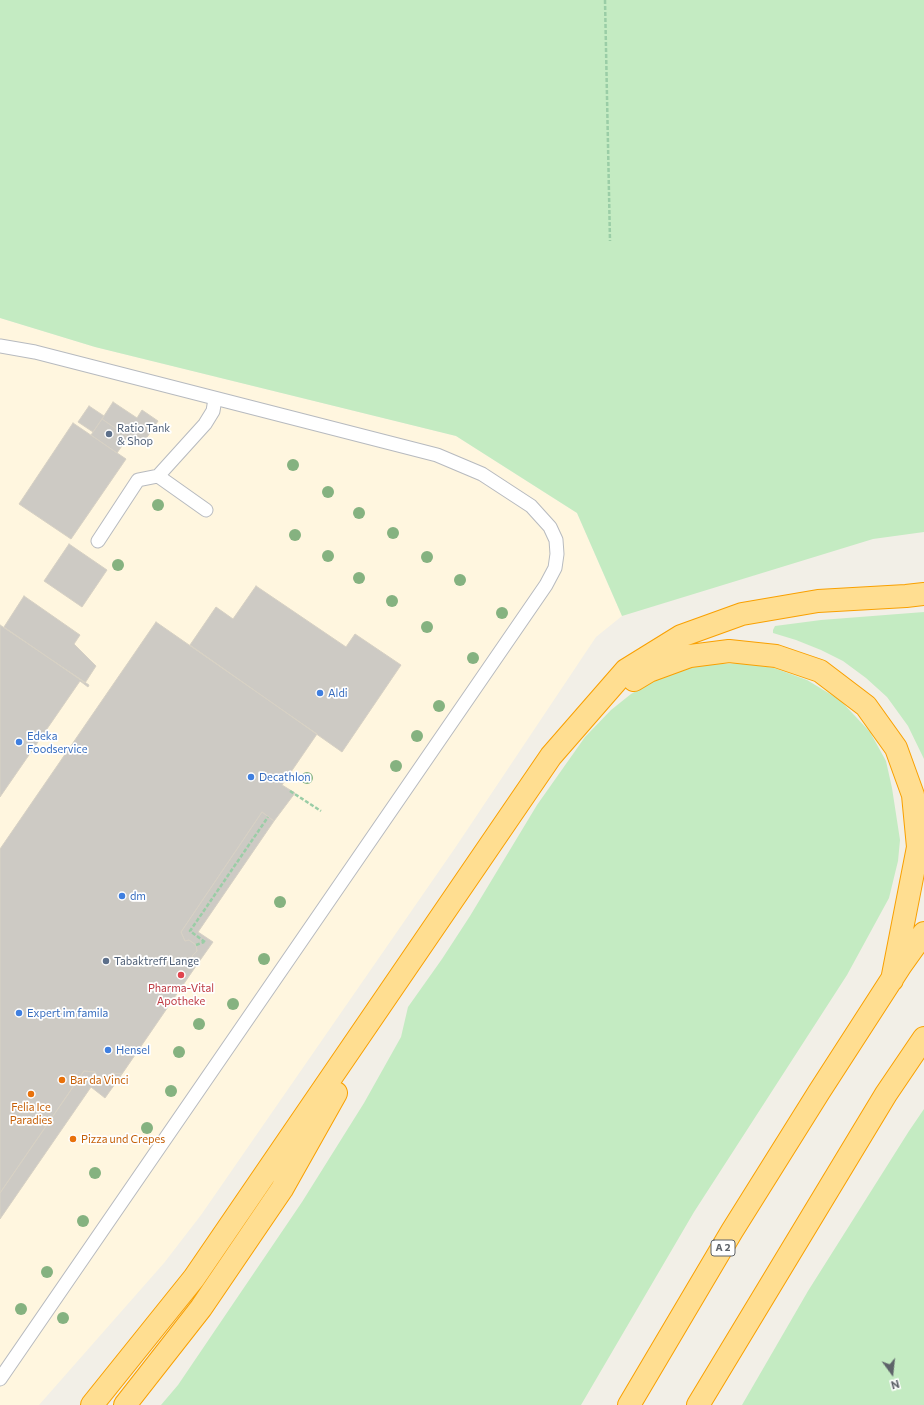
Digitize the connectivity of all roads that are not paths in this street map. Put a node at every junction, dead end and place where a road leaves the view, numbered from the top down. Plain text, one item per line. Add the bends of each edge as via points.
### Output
1 (0, 346) edge
2 (215, 399) junction
3 (158, 476) junction
4 (206, 510) dead end
5 (98, 541) dead end
6 (924, 594) edge
7 (599, 701) junction
8 (924, 933) edge
9 (405, 970) junction
10 (892, 980) junction
11 (924, 1038) edge
12 (924, 1061) edge
13 (886, 1094) junction
14 (0, 1379) edge
15 (92, 1405) edge
16 (125, 1405) edge
17 (629, 1405) edge
18 (698, 1405) edge

1 - 2 lane via 35,352
2 - 3 lane via 213,411 205,424
2 - 14 lane via 437,455 482,474 531,506 550,527 556,540 555,568 546,585
3 - 4 lane
3 - 5 lane via 138,480
6 - 7 highway via 818,601 742,614 681,636 626,670
7 - 9 highway via 551,756
7 - 10 highway via 649,671 690,656 729,651 776,656 820,671 866,706 896,748 913,795 917,832 918,847
8 - 10 highway, A 2
9 - 15 highway via 194,1278
9 - 16 highway via 282,1189 201,1308
10 - 17 highway, A 2 via 732,1231
11 - 13 highway
12 - 13 highway
13 - 18 highway

